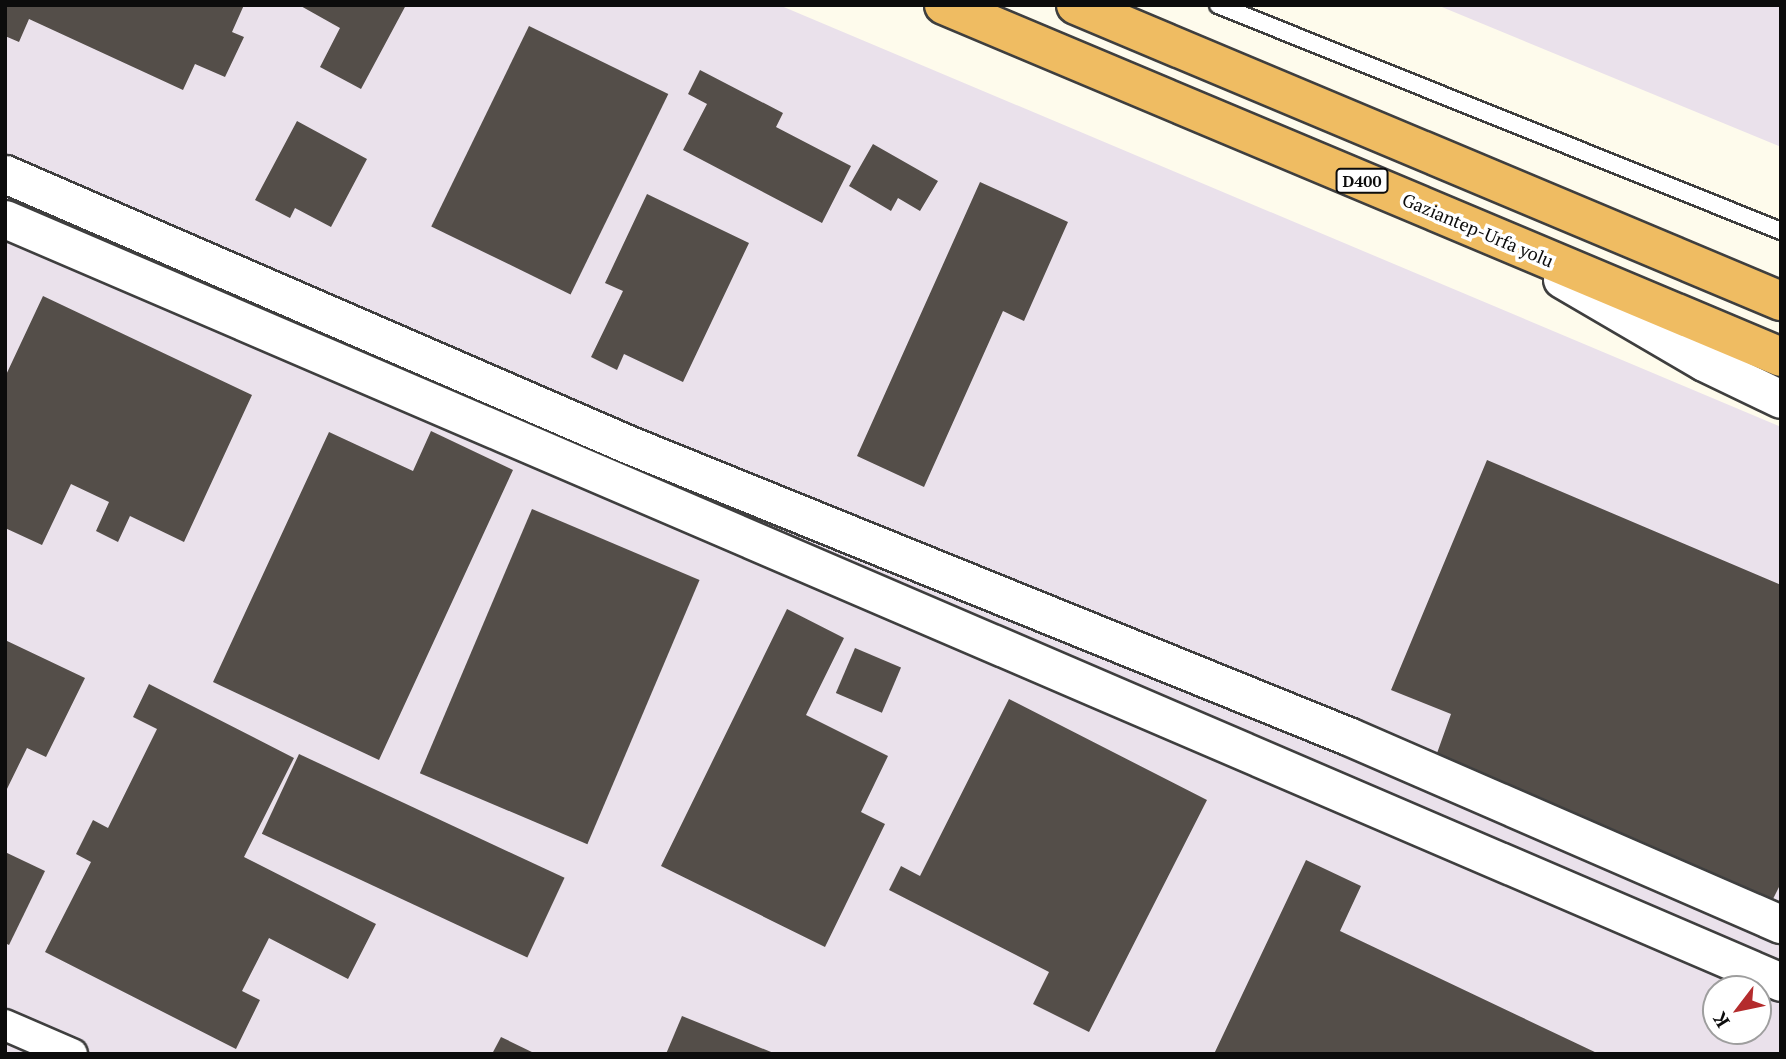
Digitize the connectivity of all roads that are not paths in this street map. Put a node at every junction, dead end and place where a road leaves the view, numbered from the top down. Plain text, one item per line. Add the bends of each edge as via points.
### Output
1 (944, 5) edge
2 (1076, 5) edge
3 (1219, 5) edge
4 (5, 174) edge
5 (5, 219) edge
6 (1479, 231) junction
7 (1781, 231) edge
8 (1776, 298) edge
9 (1781, 357) edge
10 (1781, 399) edge
11 (1781, 924) edge
12 (1781, 982) edge
13 (5, 1025) edge
14 (72, 1054) edge

1 - 6 highway, Gaziantep-Urfa yolu / D400
2 - 8 highway
3 - 7 lane
4 - 11 street via 627,444 1348,736
5 - 12 street
6 - 9 highway, Gaziantep-Urfa yolu / D400
6 - 10 street via 1704,362
13 - 14 street

